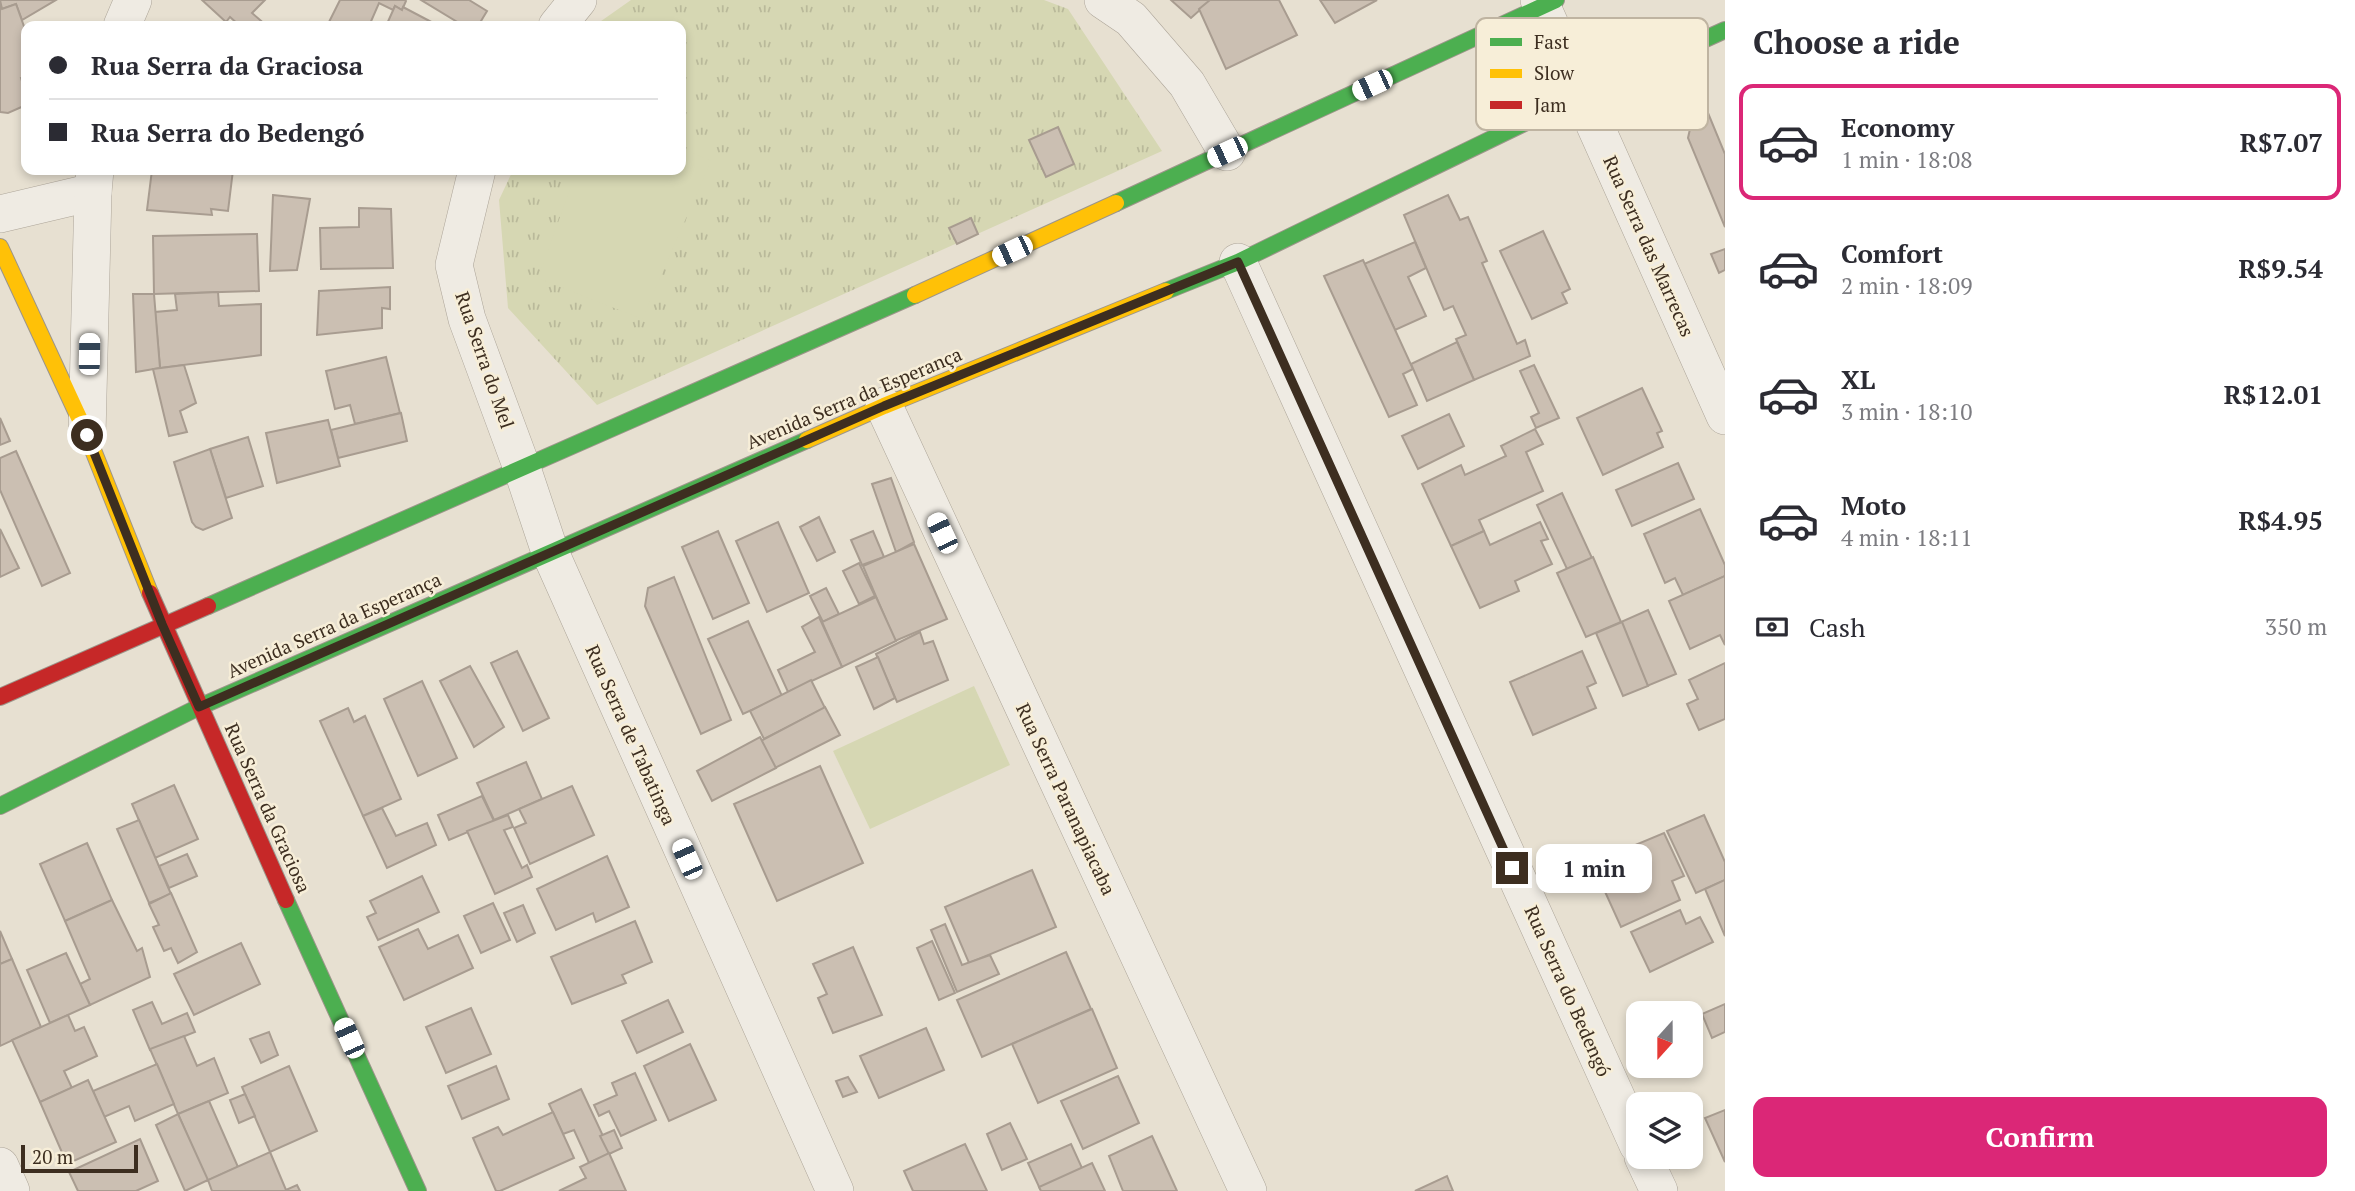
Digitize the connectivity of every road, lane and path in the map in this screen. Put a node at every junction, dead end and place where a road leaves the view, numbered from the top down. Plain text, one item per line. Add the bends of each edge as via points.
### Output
1 (133, 0) edge
2 (578, 0) edge
3 (1103, 0) edge
4 (1545, 2) edge
5 (1511, 18) edge
6 (124, 21) edge
7 (561, 21) edge
8 (1725, 30) edge
9 (1476, 35) edge
10 (1708, 38) edge
11 (1510, 130) edge
12 (1598, 130) edge
13 (1227, 152) junction
14 (476, 175) edge
15 (94, 181) edge
16 (0, 214) edge
17 (0, 247) edge
18 (1238, 262) junction
19 (884, 406) junction
20 (1725, 416) edge
21 (87, 435) junction
22 (522, 468) junction
23 (550, 552) junction
24 (162, 624) junction
25 (0, 696) edge
26 (199, 707) junction
27 (0, 806) edge
28 (1626, 1119) edge
29 (0, 1166) edge
30 (1649, 1169) edge
31 (12, 1191) edge
32 (418, 1191) edge
33 (835, 1191) edge
34 (1248, 1191) edge
35 (1659, 1191) edge

1 - 6 street
2 - 7 street
3 - 13 street via 1131,19 1187,83
4 - 5 street
8 - 10 street, Avenida Serra da Esperança
9 - 13 street
11 - 18 street, Avenida Serra da Esperança
12 - 20 street, Rua Serra das Marrecas
13 - 22 street via 844,328
14 - 22 street, Rua Serra do Mel via 454,265 467,319
15 - 16 street
15 - 21 street
17 - 21 street, Rua Serra da Graciosa
18 - 19 street, Avenida Serra da Esperança
18 - 28 street, Rua Serra do Bedengó
19 - 23 street, Avenida Serra da Esperança
19 - 34 street, Rua Serra Paranapiacaba
21 - 24 street, Rua Serra da Graciosa
22 - 23 street, Rua Serra de Tabatinga
22 - 24 street
23 - 26 street, Avenida Serra da Esperança
23 - 33 street, Rua Serra de Tabatinga
24 - 25 street
24 - 26 street, Rua Serra da Graciosa
26 - 27 street, Avenida Serra da Esperança
26 - 32 street, Rua Serra da Graciosa
29 - 31 street
30 - 35 street

